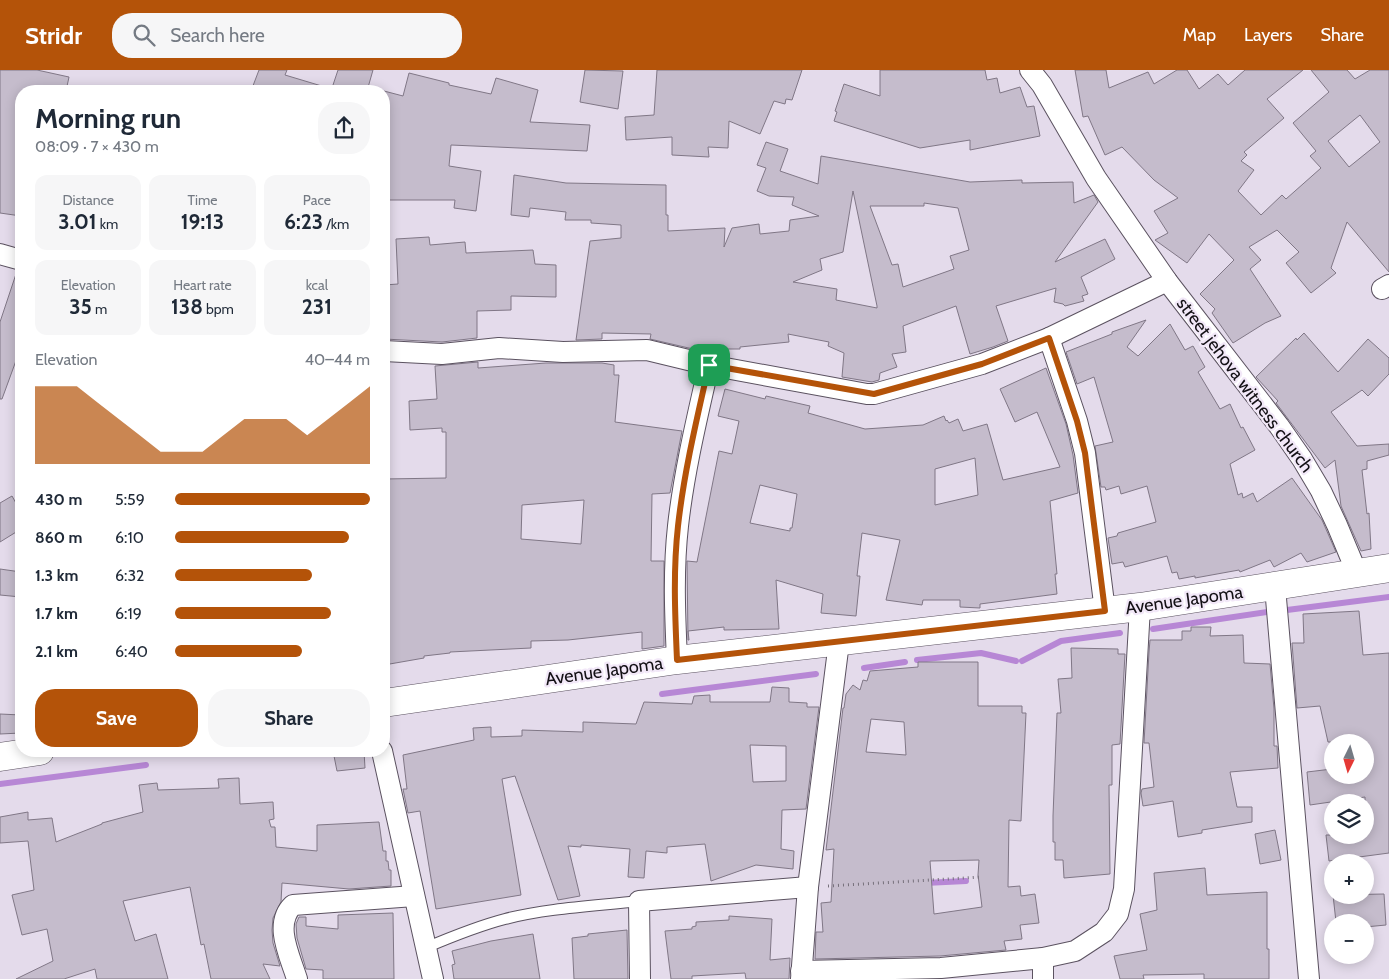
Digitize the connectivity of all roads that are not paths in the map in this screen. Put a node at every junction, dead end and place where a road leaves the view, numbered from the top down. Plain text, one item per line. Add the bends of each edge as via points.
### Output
1 (1030, 70) edge
2 (0, 254) edge
3 (15, 258) edge
4 (1167, 281) junction
5 (1049, 338) junction
6 (390, 351) edge
7 (709, 365) junction
8 (1389, 568) edge
9 (1357, 573) junction
10 (1275, 587) junction
11 (1140, 607) junction
12 (1105, 611) junction
13 (839, 642) junction
14 (677, 660) junction
15 (390, 702) edge
16 (15, 755) edge
17 (0, 757) edge
18 (383, 757) edge
19 (808, 887) junction
20 (414, 896) junction
21 (639, 901) junction
22 (425, 948) junction
23 (1043, 958) junction
24 (801, 975) edge
25 (297, 979) edge
26 (433, 979) edge
27 (640, 979) edge
28 (1043, 979) edge
29 (1309, 979) edge

1 - 4 street, street jehova witness church via 1096,178
2 - 3 street
4 - 5 street
4 - 9 street, street jehova witness church via 1302,459 1338,525
5 - 7 street via 982,364 874,394
5 - 12 street via 1085,453
6 - 7 street via 442,354 499,348 562,352 647,350
7 - 14 street via 678,526 674,580
8 - 9 main road, Avenue Japoma
9 - 10 main road, Avenue Japoma
10 - 11 main road, Avenue Japoma
10 - 29 street
11 - 12 main road, Avenue Japoma
11 - 23 street via 1124,889 1118,914 1104,932 1075,951
12 - 13 main road, Avenue Japoma
13 - 14 main road, Avenue Japoma
13 - 19 street
14 - 15 main road, Avenue Japoma
16 - 17 main road
18 - 20 street
19 - 21 street
19 - 24 street
20 - 22 street
20 - 25 street via 293,905 287,911 282,928
21 - 22 lane via 506,919
21 - 27 street
22 - 26 street
23 - 24 street via 940,968
23 - 28 street

